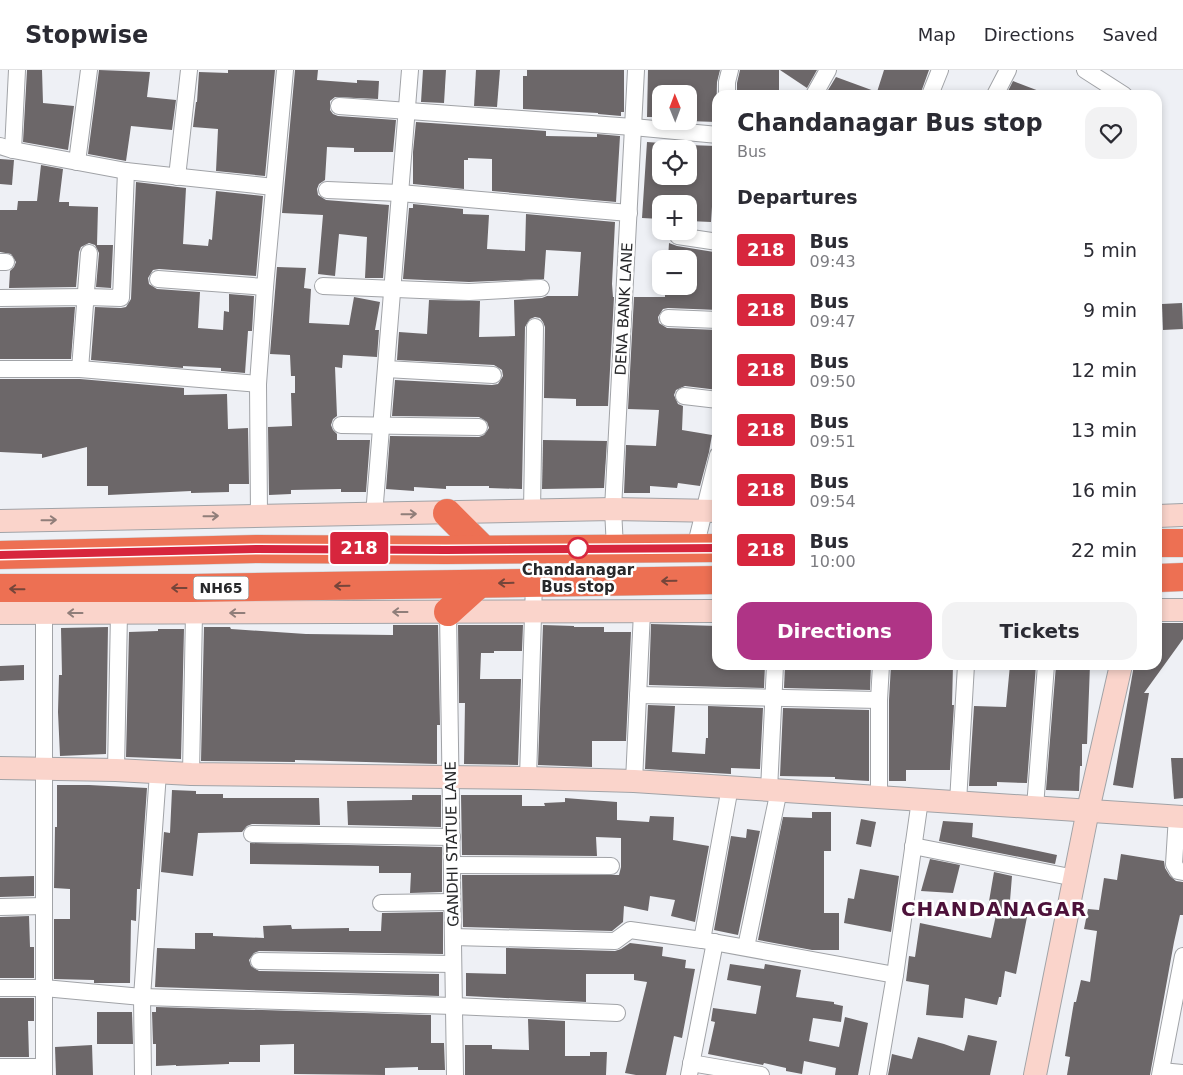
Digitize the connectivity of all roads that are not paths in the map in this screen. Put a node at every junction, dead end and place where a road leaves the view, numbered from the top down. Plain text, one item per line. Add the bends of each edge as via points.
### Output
1 (18, 70) edge
2 (89, 70) edge
3 (189, 70) edge
4 (285, 70) edge
5 (410, 70) edge
6 (636, 70) edge
7 (730, 70) edge
8 (828, 70) edge
9 (940, 70) edge
10 (1008, 70) edge
11 (1085, 70) edge
12 (727, 90) edge
13 (817, 90) edge
14 (932, 90) edge
15 (998, 90) edge
16 (1116, 90) edge
17 (339, 106) dead end
18 (407, 111) junction
19 (633, 127) junction
20 (712, 134) edge
21 (6, 148) edge
22 (77, 162) junction
23 (126, 171) junction
24 (178, 177) junction
25 (274, 187) junction
26 (327, 190) dead end
27 (400, 193) junction
28 (629, 212) junction
29 (697, 239) edge
30 (712, 241) edge
31 (88, 253) dead end
32 (158, 279) dead end
33 (323, 286) dead end
34 (265, 288) junction
35 (541, 288) dead end
36 (392, 289) junction
37 (86, 296) junction
38 (0, 298) edge
39 (668, 318) dead end
40 (712, 320) edge
41 (535, 327) dead end
42 (0, 369) edge
43 (80, 369) junction
44 (386, 369) junction
45 (493, 374) dead end
46 (258, 384) junction
47 (684, 396) dead end
48 (712, 399) edge
49 (341, 425) dead end
50 (382, 425) junction
51 (479, 427) dead end
52 (712, 497) edge
53 (613, 509) junction
54 (532, 511) junction
55 (710, 511) edge
56 (447, 513) junction
57 (1183, 514) edge
58 (259, 515) junction
59 (374, 515) junction
60 (1162, 516) edge
61 (0, 522) edge
62 (1162, 543) edge
63 (1183, 543) edge
64 (615, 548) junction
65 (706, 548) edge
66 (483, 549) junction
67 (0, 555) edge
68 (1183, 577) edge
69 (1162, 578) edge
70 (712, 580) edge
71 (534, 583) junction
72 (479, 584) junction
73 (0, 588) edge
74 (1162, 610) edge
75 (1183, 610) edge
76 (712, 611) edge
77 (448, 612) junction
78 (534, 612) junction
79 (642, 612) junction
80 (0, 613) edge
81 (44, 613) junction
82 (119, 613) junction
83 (194, 613) junction
84 (775, 670) edge
85 (881, 670) edge
86 (966, 670) edge
87 (1046, 670) edge
88 (1119, 670) edge
89 (638, 695) junction
90 (774, 698) junction
91 (879, 700) junction
92 (0, 768) edge
93 (44, 770) junction
94 (116, 770) junction
95 (158, 773) junction
96 (191, 774) junction
97 (451, 778) junction
98 (528, 778) junction
99 (634, 781) junction
100 (730, 787) junction
101 (774, 790) junction
102 (879, 797) junction
103 (920, 800) junction
104 (958, 802) junction
105 (1035, 807) junction
106 (1088, 810) junction
107 (1180, 816) edge
108 (252, 834) dead end
109 (452, 837) junction
110 (913, 846) junction
111 (452, 864) junction
112 (611, 866) dead end
113 (1183, 872) edge
114 (1075, 878) junction
115 (381, 902) dead end
116 (452, 902) junction
117 (44, 906) junction
118 (0, 907) edge
119 (453, 937) junction
120 (709, 941) junction
121 (746, 947) junction
122 (1183, 956) edge
123 (259, 961) dead end
124 (453, 964) junction
125 (895, 975) junction
126 (0, 988) edge
127 (44, 988) junction
128 (142, 998) junction
129 (454, 1006) junction
130 (618, 1013) dead end
131 (0, 1067) edge
132 (690, 1069) edge
133 (44, 1071) edge
134 (1161, 1073) edge
135 (1183, 1074) edge
136 (143, 1075) edge
137 (455, 1075) edge
138 (761, 1075) edge
139 (878, 1075) edge
140 (1035, 1075) edge

1 - 21 street
2 - 22 street
3 - 24 street
4 - 25 street
5 - 18 street
6 - 19 street, DENA BANK LANE
7 - 12 street
8 - 13 street
9 - 14 street
10 - 15 street
11 - 16 street
17 - 18 street
18 - 19 street
18 - 27 street
19 - 20 street
19 - 28 street, DENA BANK LANE
21 - 22 street
22 - 23 street
23 - 24 street
23 - 37 street via 121,298
24 - 25 street
25 - 34 street
26 - 27 street
27 - 28 street
27 - 36 street
28 - 53 street, DENA BANK LANE
29 - 30 street
31 - 37 street
32 - 34 street
33 - 36 street
34 - 46 street
35 - 36 street via 469,292
36 - 44 street
37 - 38 street
37 - 43 street
39 - 40 street
41 - 54 street
42 - 43 street
43 - 46 street
44 - 45 street
44 - 50 street
46 - 58 street
47 - 48 street
49 - 50 street
50 - 51 street
50 - 59 street
52 - 55 street
53 - 54 street
53 - 55 street
53 - 64 street, DENA BANK LANE
54 - 56 street
55 - 65 street
59 -> 56 street
56 - 66 highway
57 - 60 street
58 - 59 street
61 -> 58 street
62 - 63 highway
64 - 65 highway
64 - 66 highway
66 - 67 highway via 256,549
68 - 69 highway
70 -> 71 highway, NH65
71 -> 72 highway, NH65
71 - 78 street
72 -> 73 highway, NH65
72 - 77 highway
74 - 75 street
76 - 79 street
77 - 78 street
77 -> 83 street
77 - 97 street, GANDHI STATUE LANE
78 - 79 street
78 - 98 street
79 - 89 street
80 - 81 street
82 -> 81 street
81 - 93 street
82 - 83 street
82 - 94 street
83 - 96 street
84 - 90 street
85 - 91 street
86 - 104 street
87 - 105 street
88 - 106 street
89 - 90 street
89 - 99 street
90 - 91 street
90 - 101 street
91 - 102 street
92 - 93 street
93 - 94 street
93 - 117 street
94 - 95 street
95 - 96 street
95 - 128 street
96 - 97 street
97 - 98 street
97 - 109 street, GANDHI STATUE LANE
98 - 99 street
99 - 100 street
100 - 101 street
100 - 120 street
101 - 102 street
101 - 121 street
102 - 103 street
103 - 104 street
103 - 110 street
104 - 105 street
105 - 106 street
106 - 107 street
106 - 114 street
107 - 113 street via 1174,864 1178,871
108 - 109 street
109 - 111 street, GANDHI STATUE LANE
110 - 114 street
110 - 125 street
111 - 112 street
111 - 116 street, GANDHI STATUE LANE
114 - 140 street
115 - 116 street
116 - 119 street, GANDHI STATUE LANE
117 - 118 street
117 - 127 street
119 - 120 street via 615,941 630,930
119 - 124 street, GANDHI STATUE LANE
120 - 121 street
120 - 132 street
121 - 125 street
122 - 134 street
123 - 124 street
124 - 129 street, GANDHI STATUE LANE
125 - 139 street
126 - 127 street
127 - 128 street
127 - 133 street
128 - 129 street
128 - 136 street
129 - 130 street
129 - 137 street, GANDHI STATUE LANE
131 - 133 street
132 - 138 street
134 - 135 street

